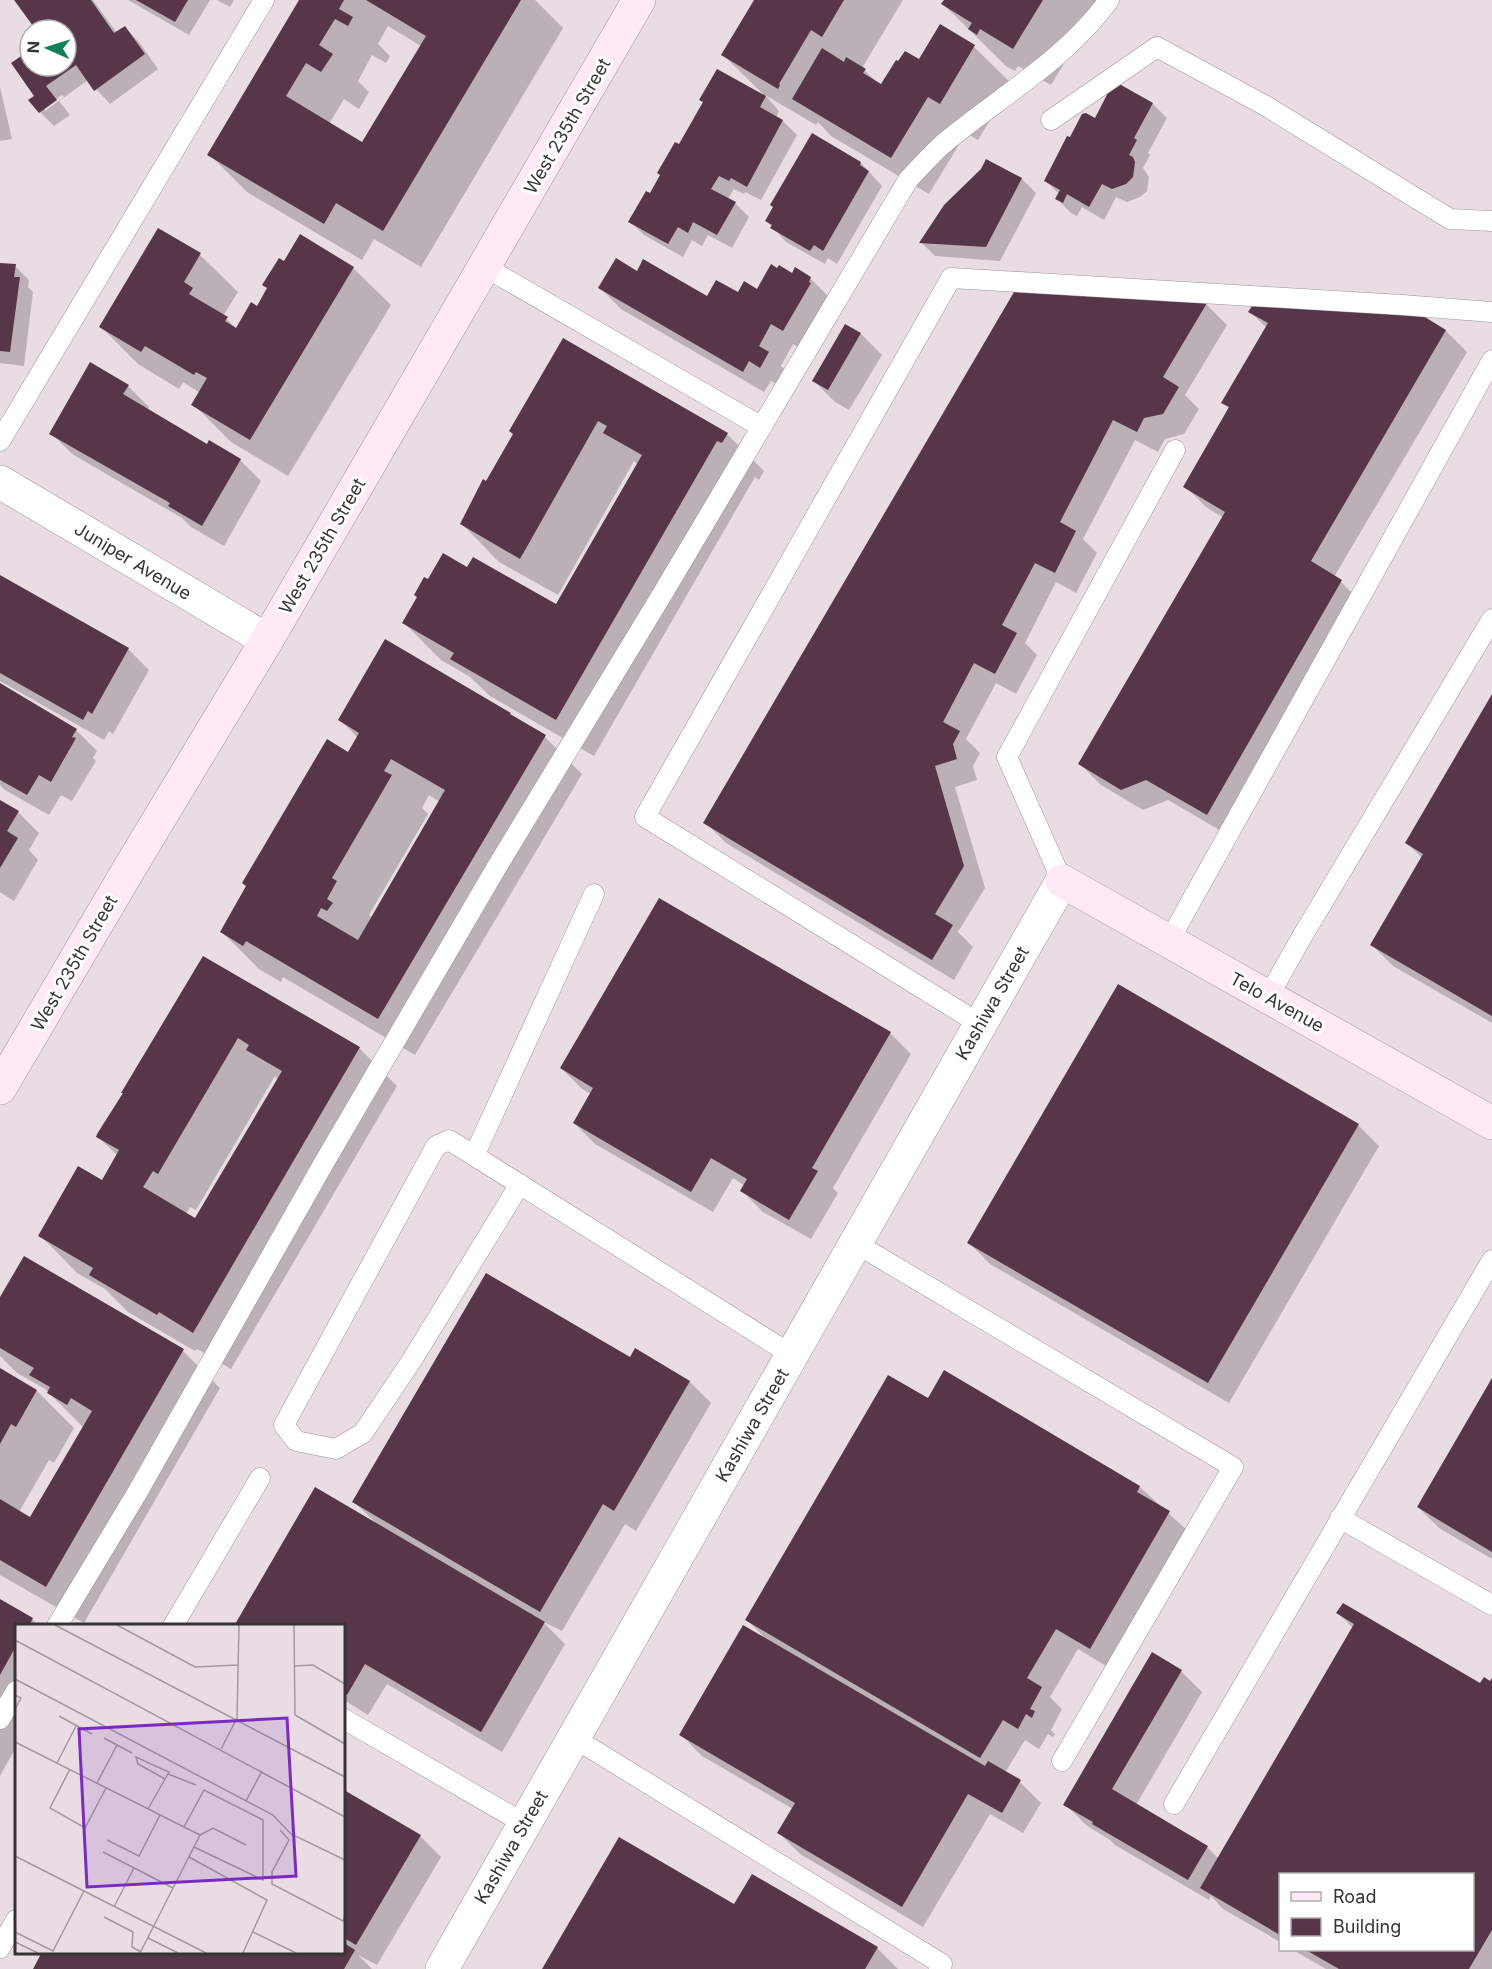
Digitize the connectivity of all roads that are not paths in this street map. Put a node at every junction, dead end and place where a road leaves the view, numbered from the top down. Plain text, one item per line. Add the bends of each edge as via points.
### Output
1 (264, 0) edge
2 (639, 0) edge
3 (1109, 0) edge
4 (1051, 120) dead end
5 (1492, 221) edge
6 (485, 267) junction
7 (1492, 312) edge
8 (1492, 360) edge
9 (762, 426) junction
10 (0, 441) edge
11 (1175, 450) dead end
12 (0, 482) edge
13 (1492, 619) edge
14 (267, 640) junction
15 (1062, 881) junction
16 (594, 894) dead end
17 (1169, 941) junction
18 (1268, 997) junction
19 (980, 1024) junction
20 (0, 1088) edge
21 (1492, 1123) edge
22 (474, 1156) junction
23 (520, 1184) junction
24 (855, 1243) junction
25 (1492, 1260) edge
26 (792, 1355) junction
27 (260, 1478) dead end
28 (1340, 1518) junction
29 (1492, 1605) edge
30 (58, 1624) edge
31 (177, 1624) edge
32 (15, 1693) edge
33 (0, 1719) edge
34 (345, 1720) edge
35 (574, 1738) junction
36 (1062, 1761) dead end
37 (1174, 1804) dead end
38 (525, 1824) junction
39 (15, 1922) edge
40 (0, 1948) edge
41 (442, 1969) edge
42 (939, 1969) edge

1 - 10 lane
2 - 6 street, West 235th Street
3 - 9 lane via 1094,22 942,145 908,180
4 - 5 lane via 1157,47 1266,106 1450,219
6 - 9 lane
6 - 14 street, West 235th Street
7 - 19 lane via 951,278 645,817
8 - 17 lane
9 - 30 lane via 486,885
11 - 15 lane via 1007,757
12 - 14 street, Juniper Avenue
13 - 18 lane
14 - 20 street, West 235th Street
15 - 17 street, Telo Avenue
15 - 19 street, Kashiwa Street
16 - 22 lane
17 - 18 street, Telo Avenue
18 - 21 street, Telo Avenue
19 - 24 street, Kashiwa Street
22 - 23 lane
22 - 23 lane via 449,1140 436,1146 284,1425 296,1441 336,1449 363,1433
23 - 26 lane
24 - 26 street, Kashiwa Street
24 - 36 lane via 1233,1467
25 - 28 lane
26 - 35 street, Kashiwa Street
27 - 31 lane
28 - 29 lane
28 - 37 lane
32 - 33 lane
34 - 38 lane
35 - 38 street, Kashiwa Street
35 - 42 lane via 942,1964
38 - 41 street, Kashiwa Street
39 - 40 lane

